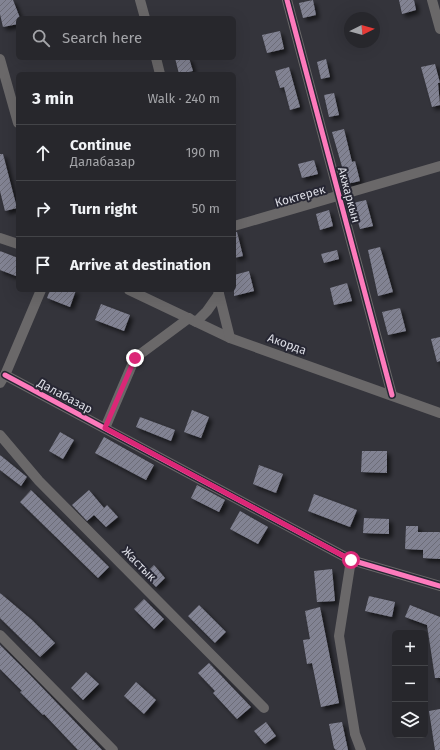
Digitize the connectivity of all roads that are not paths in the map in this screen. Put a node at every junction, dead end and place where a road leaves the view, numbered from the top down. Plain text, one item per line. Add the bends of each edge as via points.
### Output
1 (140, 0) edge
2 (286, 0) edge
3 (432, 0) edge
4 (144, 16) edge
5 (440, 29) edge
6 (0, 59) edge
7 (156, 60) edge
8 (160, 72) edge
9 (16, 116) edge
10 (440, 166) edge
11 (338, 195) junction
12 (236, 225) edge
13 (0, 238) edge
14 (16, 243) edge
15 (40, 292) edge
16 (133, 292) edge
17 (218, 292) edge
18 (193, 320) junction
19 (230, 338) junction
20 (3, 379) edge
21 (392, 395) junction
22 (440, 413) edge
23 (105, 428) junction
24 (0, 435) edge
25 (351, 560) junction
26 (440, 586) edge
27 (0, 634) edge
28 (264, 708) dead end
29 (113, 750) edge
30 (362, 750) edge

1 - 4 street
2 - 11 street, Акжаркын
3 - 5 street
6 - 9 street
7 - 8 street
10 - 11 street, Коктерек
11 - 12 street, Коктерек
11 - 21 street, Акжаркын
13 - 14 street
15 - 20 street
16 - 18 street, Акорда
17 - 18 street via 207,311
17 - 19 street
18 - 19 street, Акорда
18 - 23 street via 135,358
19 - 21 street, Акорда
20 - 23 street, Далабазар
21 - 22 street, Акорда
23 - 25 street, Далабазар
24 - 28 street, Жастык via 39,481
25 - 26 street, Далабазар
25 - 30 street via 339,636 355,734
27 - 29 street

